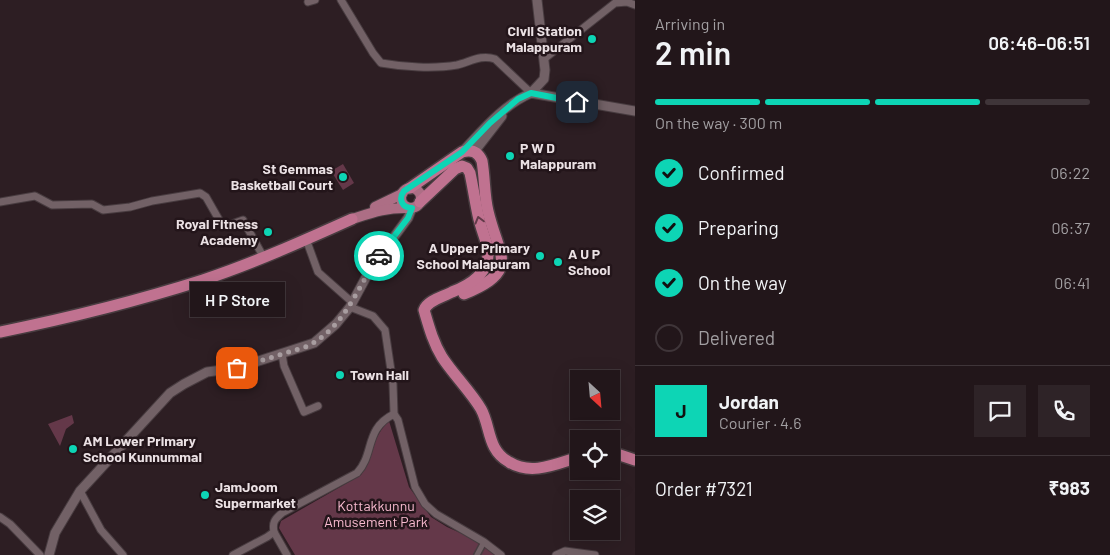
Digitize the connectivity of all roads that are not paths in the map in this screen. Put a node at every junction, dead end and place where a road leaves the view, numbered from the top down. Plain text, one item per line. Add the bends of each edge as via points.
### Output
1 (342, 0) edge
2 (537, 0) edge
3 (635, 5) edge
4 (544, 59) junction
5 (531, 93) junction
6 (635, 111) edge
7 (468, 152) junction
8 (406, 191) junction
9 (0, 202) edge
10 (413, 206) junction
11 (352, 219) junction
12 (306, 239) junction
13 (264, 258) junction
14 (351, 305) junction
15 (427, 320) junction
16 (0, 332) edge
17 (282, 354) junction
18 (318, 406) dead end
19 (394, 414) junction
20 (620, 455) edge
21 (570, 460) edge
22 (635, 460) edge
23 (80, 491) junction
24 (0, 518) edge
25 (274, 532) junction
26 (484, 542) junction
27 (40, 555) edge
28 (49, 555) edge
29 (123, 555) edge
30 (233, 555) edge
31 (287, 555) edge
32 (477, 555) edge
33 (501, 555) edge
34 (556, 555) edge
35 (595, 555) edge

1 - 5 street via 381,63 442,66 489,57
2 - 4 main road
3 - 4 street via 615,3
4 - 5 main road via 544,79
5 - 6 main road
5 - 7 main road via 518,99 490,123
7 - 8 highway
7 - 15 highway via 479,156 482,161 488,211 501,252 501,264 498,274 487,283 429,310
8 - 10 main road via 402,202
8 - 10 main road via 421,195
8 - 11 main road
9 - 13 street via 35,196 52,205 92,204 103,210 200,193 206,197 222,225 243,220
10 - 11 main road via 394,207
10 - 14 main road via 408,218 371,268
15 -> 10 highway via 425,307 464,287 484,270 487,247 467,168 455,169
11 - 12 highway
12 - 13 highway
12 - 14 street via 318,272
13 - 16 highway via 124,304
14 - 17 main road via 336,324 314,343
14 - 19 street via 373,316 384,330 393,384
15 - 21 highway via 443,358 481,410 488,434 501,457 528,469
17 - 18 street via 304,412
17 - 23 main road via 237,368 207,372 170,393
19 - 25 street via 381,422 369,445 365,465 357,473 282,513 274,521
19 - 26 street via 415,487 425,504
20 - 22 highway
23 - 28 main road via 55,533
23 - 29 street via 101,530
24 - 27 street
25 - 30 street
25 - 31 street
26 - 32 street
26 - 33 street
34 - 35 street via 566,551

